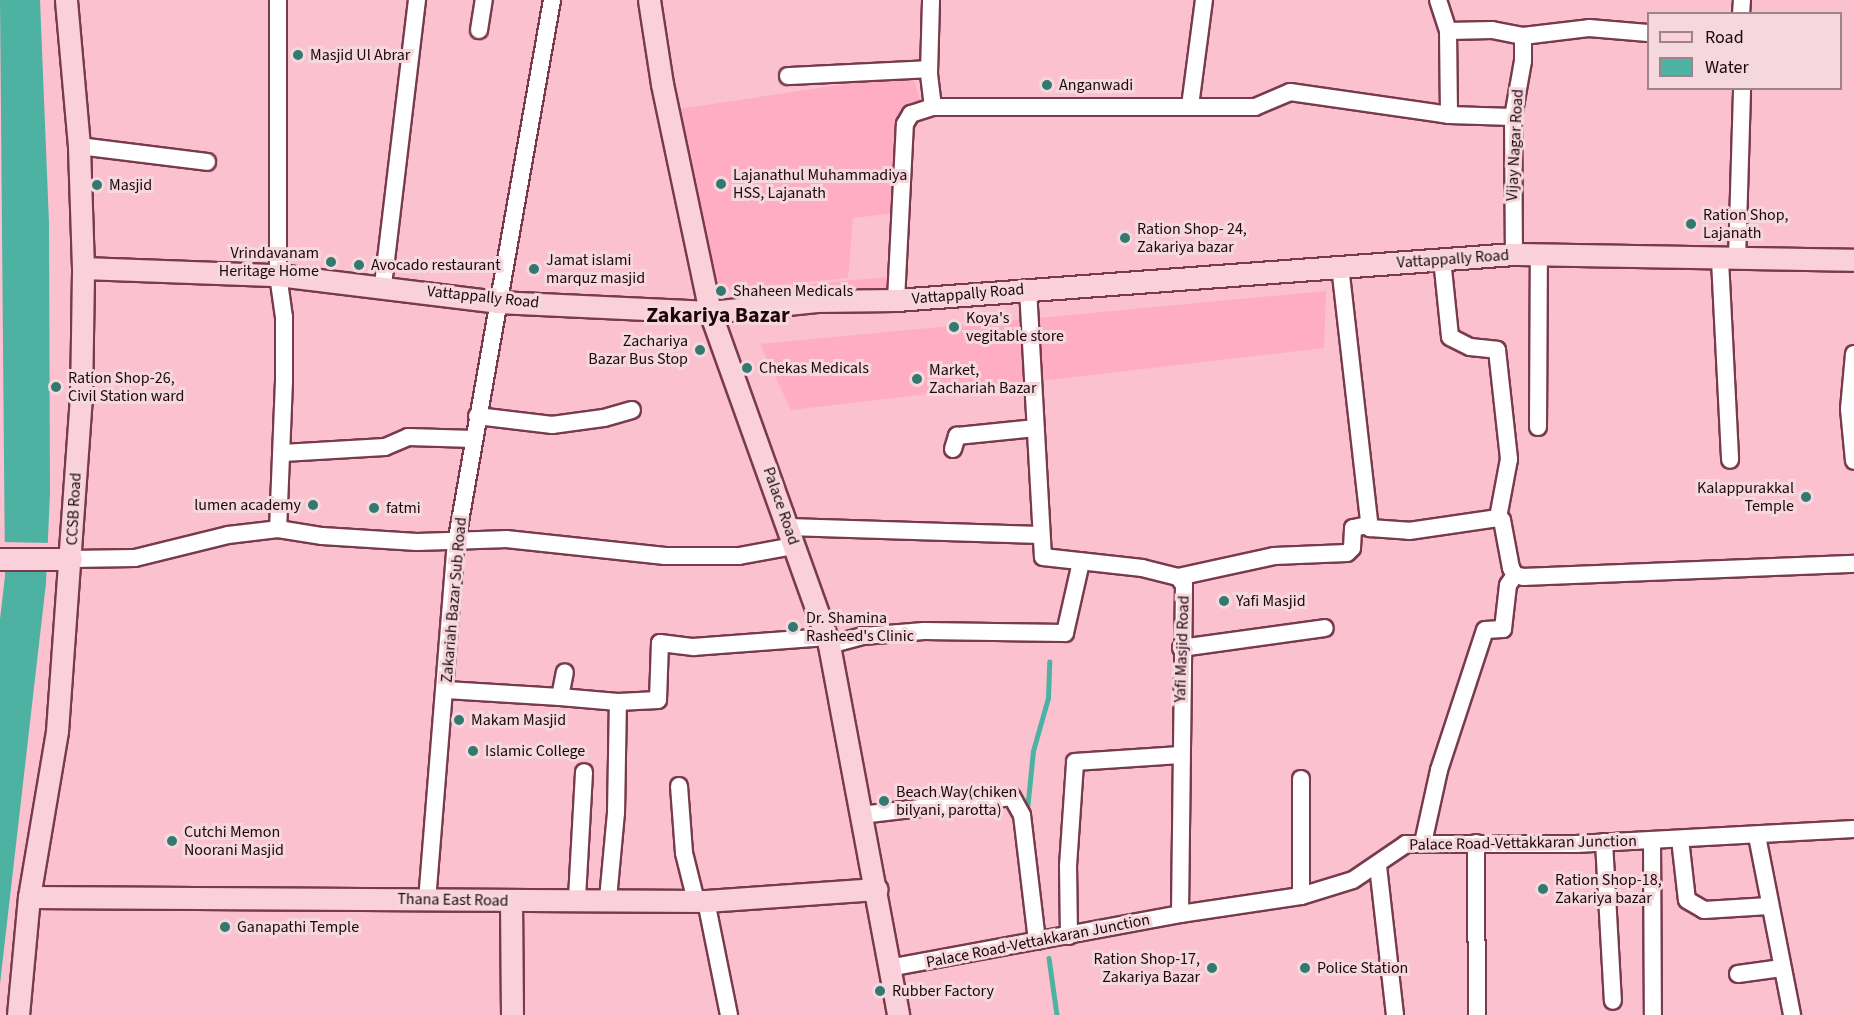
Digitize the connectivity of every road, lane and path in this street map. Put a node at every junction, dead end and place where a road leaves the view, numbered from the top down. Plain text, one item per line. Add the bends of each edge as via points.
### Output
1 (66, 0) edge
2 (278, 0) edge
3 (417, 0) edge
4 (484, 0) edge
5 (552, 0) edge
6 (650, 0) edge
7 (931, 0) edge
8 (1204, 0) edge
9 (1438, 0) edge
10 (479, 30) dead end
11 (1448, 31) junction
12 (1647, 33) edge
13 (1523, 36) junction
14 (929, 69) junction
15 (788, 76) dead end
16 (1742, 90) edge
17 (1190, 106) junction
18 (933, 107) junction
19 (1449, 115) junction
20 (1514, 117) junction
21 (79, 146) junction
22 (207, 162) dead end
23 (1514, 254) junction
24 (1539, 255) junction
25 (1442, 259) junction
26 (1729, 260) junction
27 (1854, 260) edge
28 (1340, 266) junction
29 (83, 268) junction
30 (278, 275) junction
31 (383, 285) junction
32 (1028, 289) junction
33 (896, 300) junction
34 (497, 302) junction
35 (710, 312) junction
36 (1854, 354) edge
37 (1852, 382) edge
38 (632, 410) dead end
39 (477, 416) junction
40 (1538, 426) dead end
41 (1036, 428) junction
42 (474, 439) junction
43 (953, 448) dead end
44 (283, 453) junction
45 (1730, 460) dead end
46 (1854, 461) edge
47 (1498, 518) junction
48 (1369, 525) junction
49 (278, 529) junction
50 (1040, 535) junction
51 (791, 536) junction
52 (456, 544) junction
53 (1, 559) edge
54 (61, 559) junction
55 (1081, 562) junction
56 (1854, 564) edge
57 (1515, 575) junction
58 (1178, 577) junction
59 (1325, 628) dead end
60 (827, 641) junction
61 (1181, 648) junction
62 (565, 672) dead end
63 (446, 690) junction
64 (560, 697) junction
65 (618, 702) junction
66 (1180, 755) junction
67 (584, 772) dead end
68 (1302, 780) dead end
69 (679, 786) dead end
70 (861, 815) junction
71 (1854, 829) edge
72 (1757, 836) junction
73 (1680, 838) junction
74 (1652, 840) junction
75 (1604, 842) junction
76 (1422, 843) junction
77 (1476, 843) junction
78 (1378, 866) junction
79 (877, 889) junction
80 (1301, 896) junction
81 (29, 897) junction
82 (577, 898) junction
83 (608, 899) junction
84 (427, 901) junction
85 (511, 901) junction
86 (701, 901) junction
87 (1769, 906) junction
88 (1180, 914) junction
89 (1069, 936) junction
90 (1037, 941) junction
91 (889, 968) junction
92 (1782, 968) junction
93 (1738, 974) dead end
94 (1613, 1001) dead end
95 (18, 1015) edge
96 (512, 1015) edge
97 (729, 1015) edge
98 (898, 1015) edge
99 (1395, 1015) edge
100 (1477, 1015) edge
101 (1653, 1015) edge
102 (1792, 1015) edge

1 - 21 main road, CCSB Road
2 - 30 street
3 - 31 street
4 - 10 street
5 - 34 street, Zakariah Bazar Sub Road via 517,214
6 - 35 main road, Palace Road via 662,84
7 - 14 street
8 - 17 street
9 - 11 street
11 - 13 street via 1492,30
11 - 19 street
12 - 13 street via 1589,28
13 - 20 street, Vijay Nagar Road
14 - 15 street
14 - 18 street
16 - 26 street
17 - 18 street
17 - 19 street via 1255,107 1290,92
18 - 33 street via 911,114 906,124
19 - 20 street
20 - 23 street, Vijay Nagar Road
21 - 22 street
21 - 29 main road, CCSB Road
23 - 24 main road, Vattappally Road
23 - 25 main road, Vattappally Road
24 - 26 main road, Vattappally Road
24 - 40 street
25 - 28 main road, Vattappally Road
25 - 47 street via 1450,337 1470,347 1497,350 1509,459
26 - 27 main road, Vattappally Road
26 - 45 street
28 - 32 main road, Vattappally Road
28 - 48 street
29 - 30 main road, Vattappally Road
29 - 54 main road, CCSB Road
30 - 31 main road, Vattappally Road
30 - 44 street via 284,317
31 - 34 main road, Vattappally Road
32 - 33 main road, Vattappally Road
32 - 41 street, Yafi Masjid Road
33 - 35 main road, Vattappally Road via 816,301
34 - 35 main road, Vattappally Road
34 - 39 street, Zakariah Bazar Sub Road
35 - 51 main road, Palace Road
36 - 37 street
37 - 46 street
38 - 39 street via 552,425
39 - 42 street, Zakariah Bazar Sub Road
41 - 43 street via 957,436
41 - 50 street, Yafi Masjid Road
42 - 44 street via 408,436 385,447
42 - 52 street, Zakariah Bazar Sub Road
44 - 49 street
47 - 48 street via 1409,531 1374,529
47 - 57 street
48 - 58 street via 1353,528 1352,548 1347,553 1274,556
49 - 52 street via 322,536
49 - 54 street via 228,535 135,558
50 - 51 street
50 - 55 street, Yafi Masjid Road via 1042,557
51 - 52 street via 739,556 665,556 506,539
51 - 60 main road, Palace Road
52 - 63 street, Zakariah Bazar Sub Road
53 - 54 main road
54 - 81 main road, CCSB Road via 57,731
55 - 58 street, Yafi Masjid Road
55 - 60 street via 1065,633 924,631
56 - 57 street
57 - 76 street via 1508,585 1503,629 1485,630 1439,770
58 - 61 street, Yafi Masjid Road via 1185,592
59 - 61 street
60 - 65 street via 694,647 660,644 658,699
60 - 70 main road, Palace Road
61 - 66 street, Yafi Masjid Road
62 - 64 street
63 - 64 street
63 - 84 street, Zakariah Bazar Sub Road
64 - 65 street
65 - 83 street via 616,813
66 - 88 street, Yafi Masjid Road
66 - 89 street via 1075,762 1068,866
67 - 82 street
68 - 80 street
69 - 86 street via 684,853
70 - 79 main road, Palace Road
70 - 90 street via 1012,797 1022,815
71 - 72 street, Palace Road-Vettakkaran Junction
72 - 73 street, Palace Road-Vettakkaran Junction
72 - 87 street
73 - 74 street, Palace Road-Vettakkaran Junction
73 - 87 street via 1687,900 1704,910
74 - 75 street, Palace Road-Vettakkaran Junction
74 - 101 street
75 - 77 street, Palace Road-Vettakkaran Junction
75 - 94 street
76 - 77 street, Palace Road-Vettakkaran Junction
76 - 78 street, Palace Road-Vettakkaran Junction via 1397,847
77 - 100 street
78 - 80 street, Palace Road-Vettakkaran Junction via 1353,880
78 - 99 street
79 - 86 main road, Thana East Road
79 - 91 main road, Palace Road
80 - 88 street, Palace Road-Vettakkaran Junction
81 - 84 main road, Thana East Road
81 - 95 main road, CCSB Road
82 - 83 main road, Thana East Road
82 - 85 main road, Thana East Road
83 - 86 main road, Thana East Road
84 - 85 main road, Thana East Road
85 - 96 main road
86 - 97 street
87 - 92 street
88 - 89 street, Palace Road-Vettakkaran Junction
89 - 90 street, Palace Road-Vettakkaran Junction
90 - 91 street, Palace Road-Vettakkaran Junction
91 - 98 main road, Palace Road
92 - 93 street
92 - 102 street

